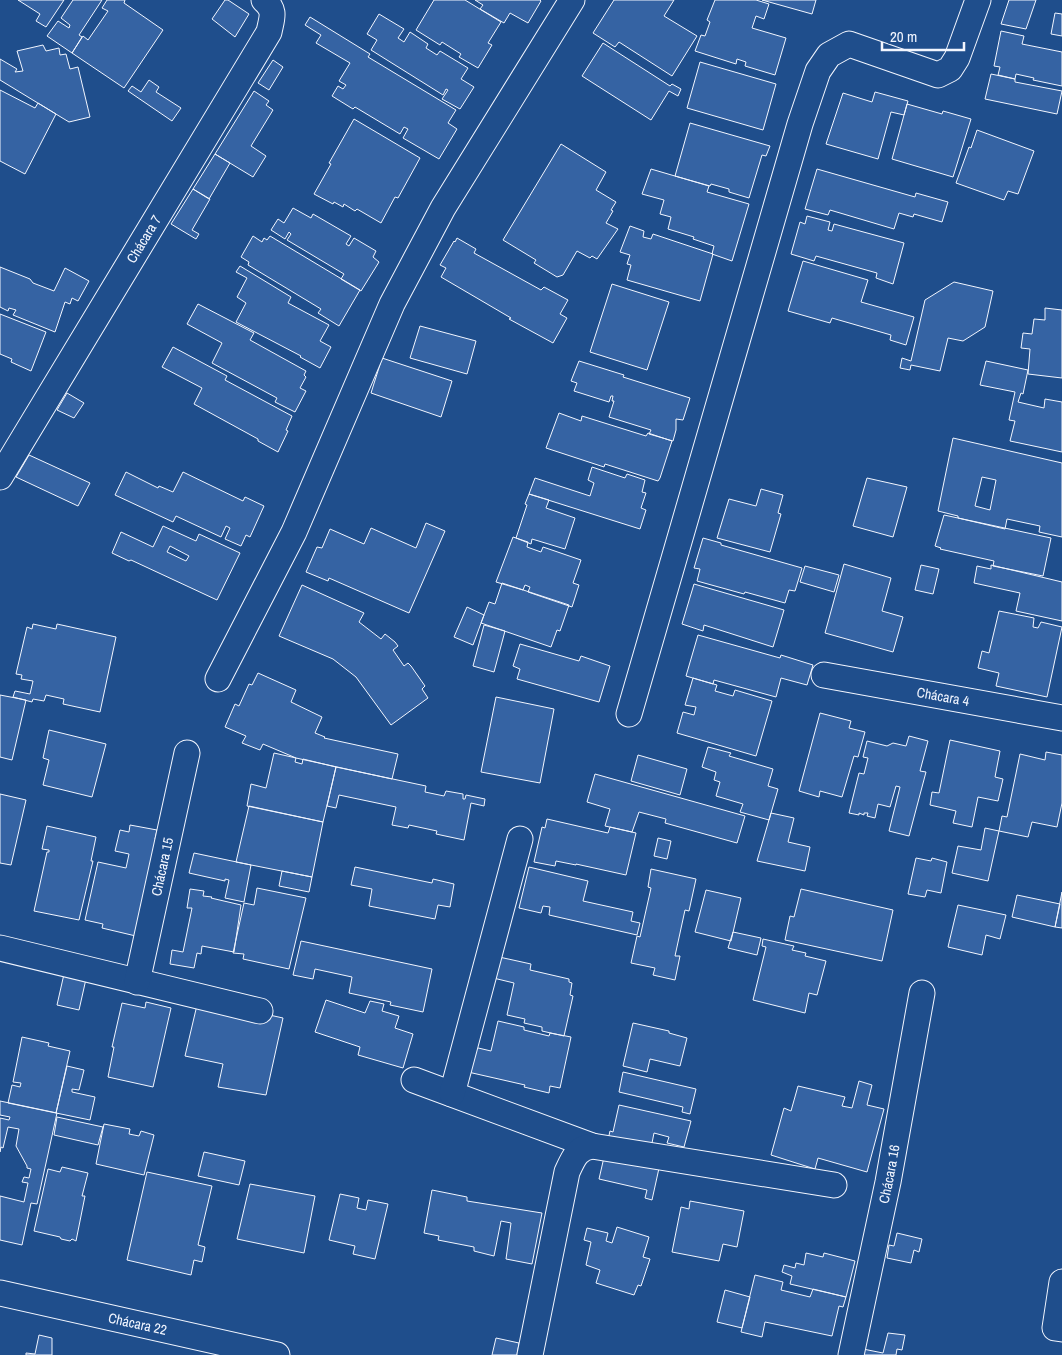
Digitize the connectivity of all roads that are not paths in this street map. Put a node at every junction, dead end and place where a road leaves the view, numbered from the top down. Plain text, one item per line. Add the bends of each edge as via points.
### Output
1 (264, 0) edge
2 (572, 0) edge
3 (978, 0) edge
4 (0, 476) edge
5 (824, 675) dead end
6 (218, 679) dead end
7 (629, 714) dead end
8 (1062, 718) edge
9 (187, 753) dead end
10 (520, 839) dead end
11 (0, 948) edge
12 (137, 982) junction
13 (922, 993) dead end
14 (260, 1011) dead end
15 (414, 1080) dead end
16 (452, 1094) junction
17 (592, 1146) junction
18 (834, 1185) dead end
19 (1062, 1282) edge
20 (0, 1293) edge
21 (1062, 1329) edge
22 (269, 1354) edge
23 (530, 1355) edge
24 (851, 1355) edge

1 - 4 street, Chácara 7 via 271,7 273,16 269,32
2 - 6 street via 442,208 392,304 294,532
3 - 7 street via 957,58 950,68 938,75 849,44 829,55 818,71 797,133
5 - 8 street, Chácara 4
9 - 12 street, Chácara 15
10 - 16 street
11 - 12 street
12 - 14 street
13 - 24 street, Chácara 16 via 888,1182
15 - 16 street
16 - 17 street
17 - 18 street
17 - 23 street via 580,1150 567,1172
19 - 21 street via 1055,1328
20 - 22 street, Chácara 22

